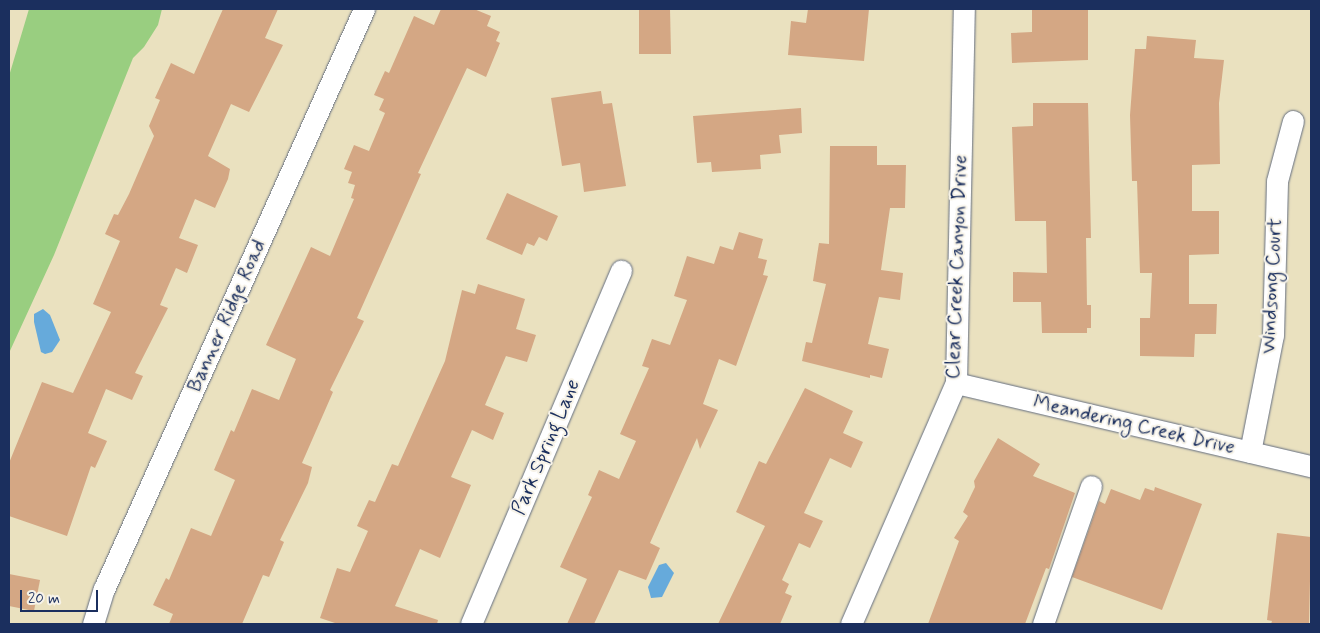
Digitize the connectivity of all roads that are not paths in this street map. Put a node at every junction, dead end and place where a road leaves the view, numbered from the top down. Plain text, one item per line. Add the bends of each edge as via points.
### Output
1 (364, 9) edge
2 (964, 9) edge
3 (1293, 121) dead end
4 (622, 270) dead end
5 (956, 383) junction
6 (1250, 452) junction
7 (1311, 466) edge
8 (1091, 486) dead end
9 (93, 624) edge
10 (472, 624) edge
11 (851, 624) edge
12 (1043, 624) edge

1 - 9 street, Banner Ridge Road via 104,589
2 - 5 street, Clear Creek Canyon Drive
3 - 6 street, Windsong Court via 1277,181 1273,335
4 - 10 street, Park Spring Lane
5 - 6 street, Meandering Creek Drive
5 - 11 street, Clear Creek Canyon Drive
6 - 7 street, Meandering Creek Drive
8 - 12 street

